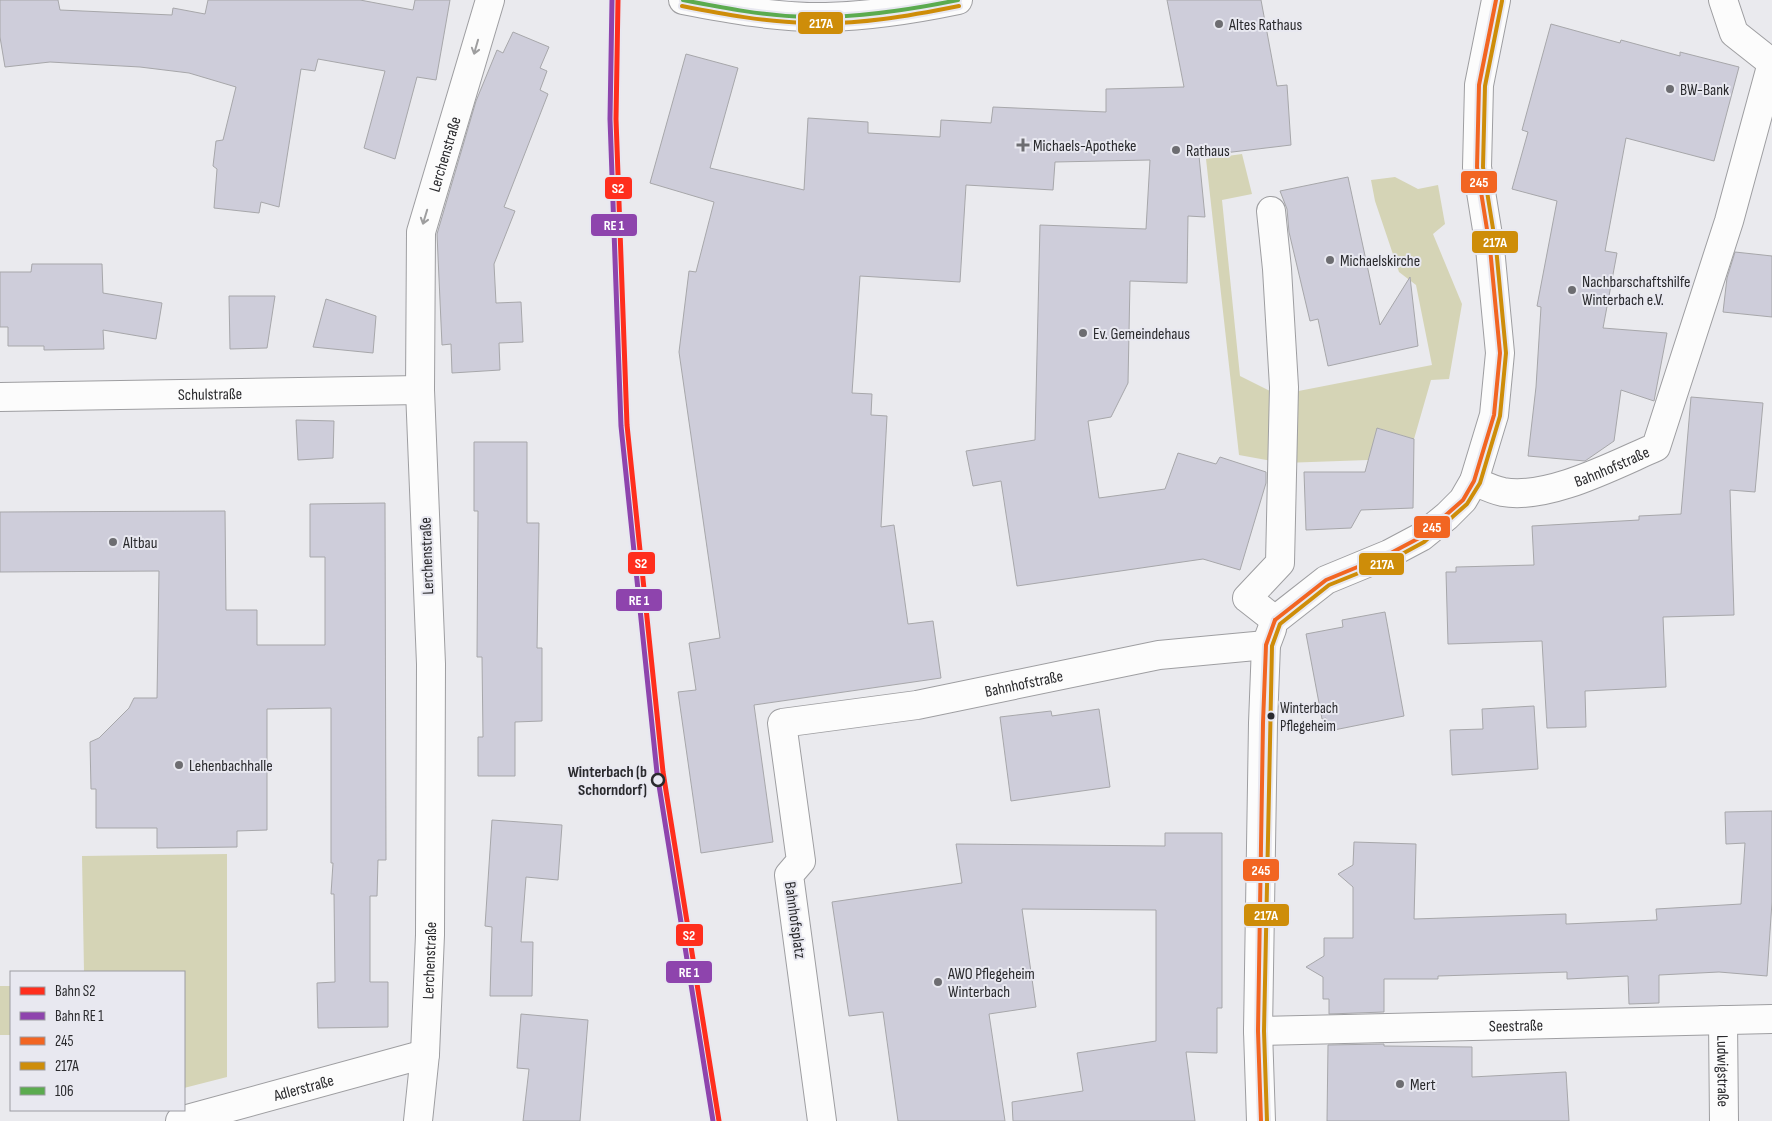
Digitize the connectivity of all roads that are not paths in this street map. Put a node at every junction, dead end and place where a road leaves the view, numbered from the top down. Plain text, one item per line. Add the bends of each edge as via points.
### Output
1 (490, 0) edge
2 (683, 0) edge
3 (958, 0) edge
4 (1496, 0) edge
5 (1723, 0) edge
6 (1772, 63) edge
7 (1271, 211) dead end
8 (420, 390) junction
9 (0, 397) edge
10 (1474, 481) junction
11 (1270, 633) junction
12 (782, 723) joint
13 (1772, 1019) edge
14 (1723, 1020) junction
15 (1258, 1031) junction
16 (425, 1054) junction
17 (180, 1121) edge
18 (418, 1121) edge
19 (822, 1121) edge
20 (1261, 1121) edge
21 (1724, 1121) edge

1 -> 8 street, Lerchenstraße via 421,232
2 - 3 street via 746,12 826,17 901,10
4 - 10 street via 1480,85 1477,167 1490,248 1500,353 1494,415
5 - 6 street via 1734,33
6 - 10 street, Bahnhofstraße via 1729,221 1656,447 1579,480 1527,493 1502,492
7 - 11 street via 1284,387 1280,563 1247,598
8 - 9 street, Schulstraße
8 - 16 street, Lerchenstraße via 431,664 430,935
10 - 11 street via 1463,500 1421,537 1390,554 1326,580
11 - 12 street, Bahnhofstraße via 925,703
11 - 15 street
12 - 19 street, Bahnhofsplatz via 801,861 788,875
13 - 14 street, Seestraße
14 - 15 street, Seestraße
14 - 21 street, Ludwigstraße
15 - 20 street
16 - 17 street, Adlerstraße
16 - 18 street, Lerchenstraße

